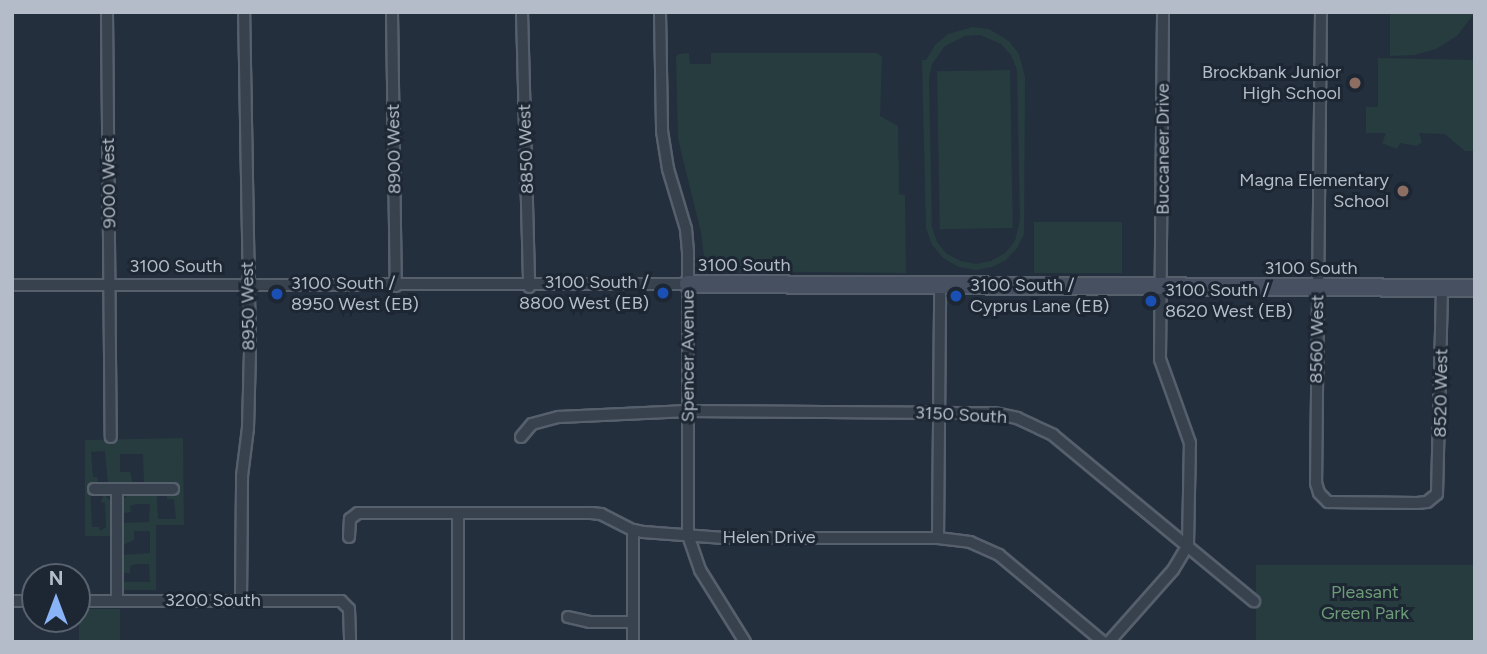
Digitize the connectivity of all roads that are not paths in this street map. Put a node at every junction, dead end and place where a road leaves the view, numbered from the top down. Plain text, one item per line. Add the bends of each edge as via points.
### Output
1 (107, 12) edge
2 (244, 12) edge
3 (392, 12) edge
4 (522, 12) edge
5 (660, 12) edge
6 (1163, 12) edge
7 (1321, 12) edge
8 (688, 284) junction
9 (12, 285) edge
10 (111, 285) junction
11 (247, 285) junction
12 (940, 285) junction
13 (396, 286) junction
14 (1162, 286) junction
15 (529, 287) junction
16 (1318, 287) junction
17 (1442, 288) junction
18 (1475, 288) edge
19 (688, 411) junction
20 (939, 412) junction
21 (522, 437) dead end
22 (111, 438) dead end
23 (94, 489) dead end
24 (117, 489) junction
25 (173, 489) dead end
26 (1436, 496) joint
27 (458, 513) junction
28 (633, 530) junction
29 (688, 535) junction
30 (349, 537) dead end
31 (938, 538) junction
32 (1188, 545) junction
33 (241, 600) junction
34 (91, 601) edge
35 (117, 601) junction
36 (1254, 601) dead end
37 (568, 617) dead end
38 (633, 622) junction
39 (350, 642) edge
40 (458, 642) edge
41 (633, 642) edge
42 (745, 642) edge
43 (1103, 642) edge
44 (1109, 642) edge

1 - 10 street, 9000 West
2 - 11 street, 8950 West
3 - 13 street, 8900 West
4 - 15 street, 8850 West
5 - 8 street, Spencer Avenue via 662,131 685,229
6 - 14 street, Buccaneer Drive
7 - 16 street, 8560 West
8 - 12 street, 3100 South
8 - 15 street, 3100 South
8 - 19 street, Spencer Avenue
9 - 10 street, 3100 South
10 - 11 street, 3100 South
10 - 22 street, 9000 West
11 - 13 street, 3100 South
11 - 33 street, 8950 West via 249,406 242,475
12 - 14 street, 3100 South
12 - 20 street
13 - 15 street, 3100 South
14 - 16 street, 3100 South
14 - 32 street, Buccaneer Drive via 1160,359 1190,443
16 - 17 street, 3100 South
16 - 26 street, 8560 West via 1316,483 1321,496 1331,503 1417,503
17 - 18 street, 3100 South
17 - 26 street, 8520 West via 1440,486
19 - 20 street, 3150 South
19 - 21 street, 3150 South via 559,417 532,424
19 - 29 street, Spencer Avenue
20 - 31 street
20 - 32 street, 3150 South via 994,413 1034,424
23 - 24 street
24 - 25 street
24 - 35 street
27 - 28 street, Helen Drive via 591,513
27 - 30 street, Helen Drive via 352,514
27 - 40 street
28 - 29 street, Helen Drive
28 - 38 street
29 - 31 street, Helen Drive
29 - 42 street, Spencer Avenue via 700,570
31 - 43 street, Helen Drive via 970,542 999,555
32 - 36 street, 3150 South
32 - 44 street via 1173,570
33 - 35 street, 3200 South
33 - 39 street, 3200 South via 341,601 350,614
34 - 35 street, 3200 South
37 - 38 street
38 - 41 street

